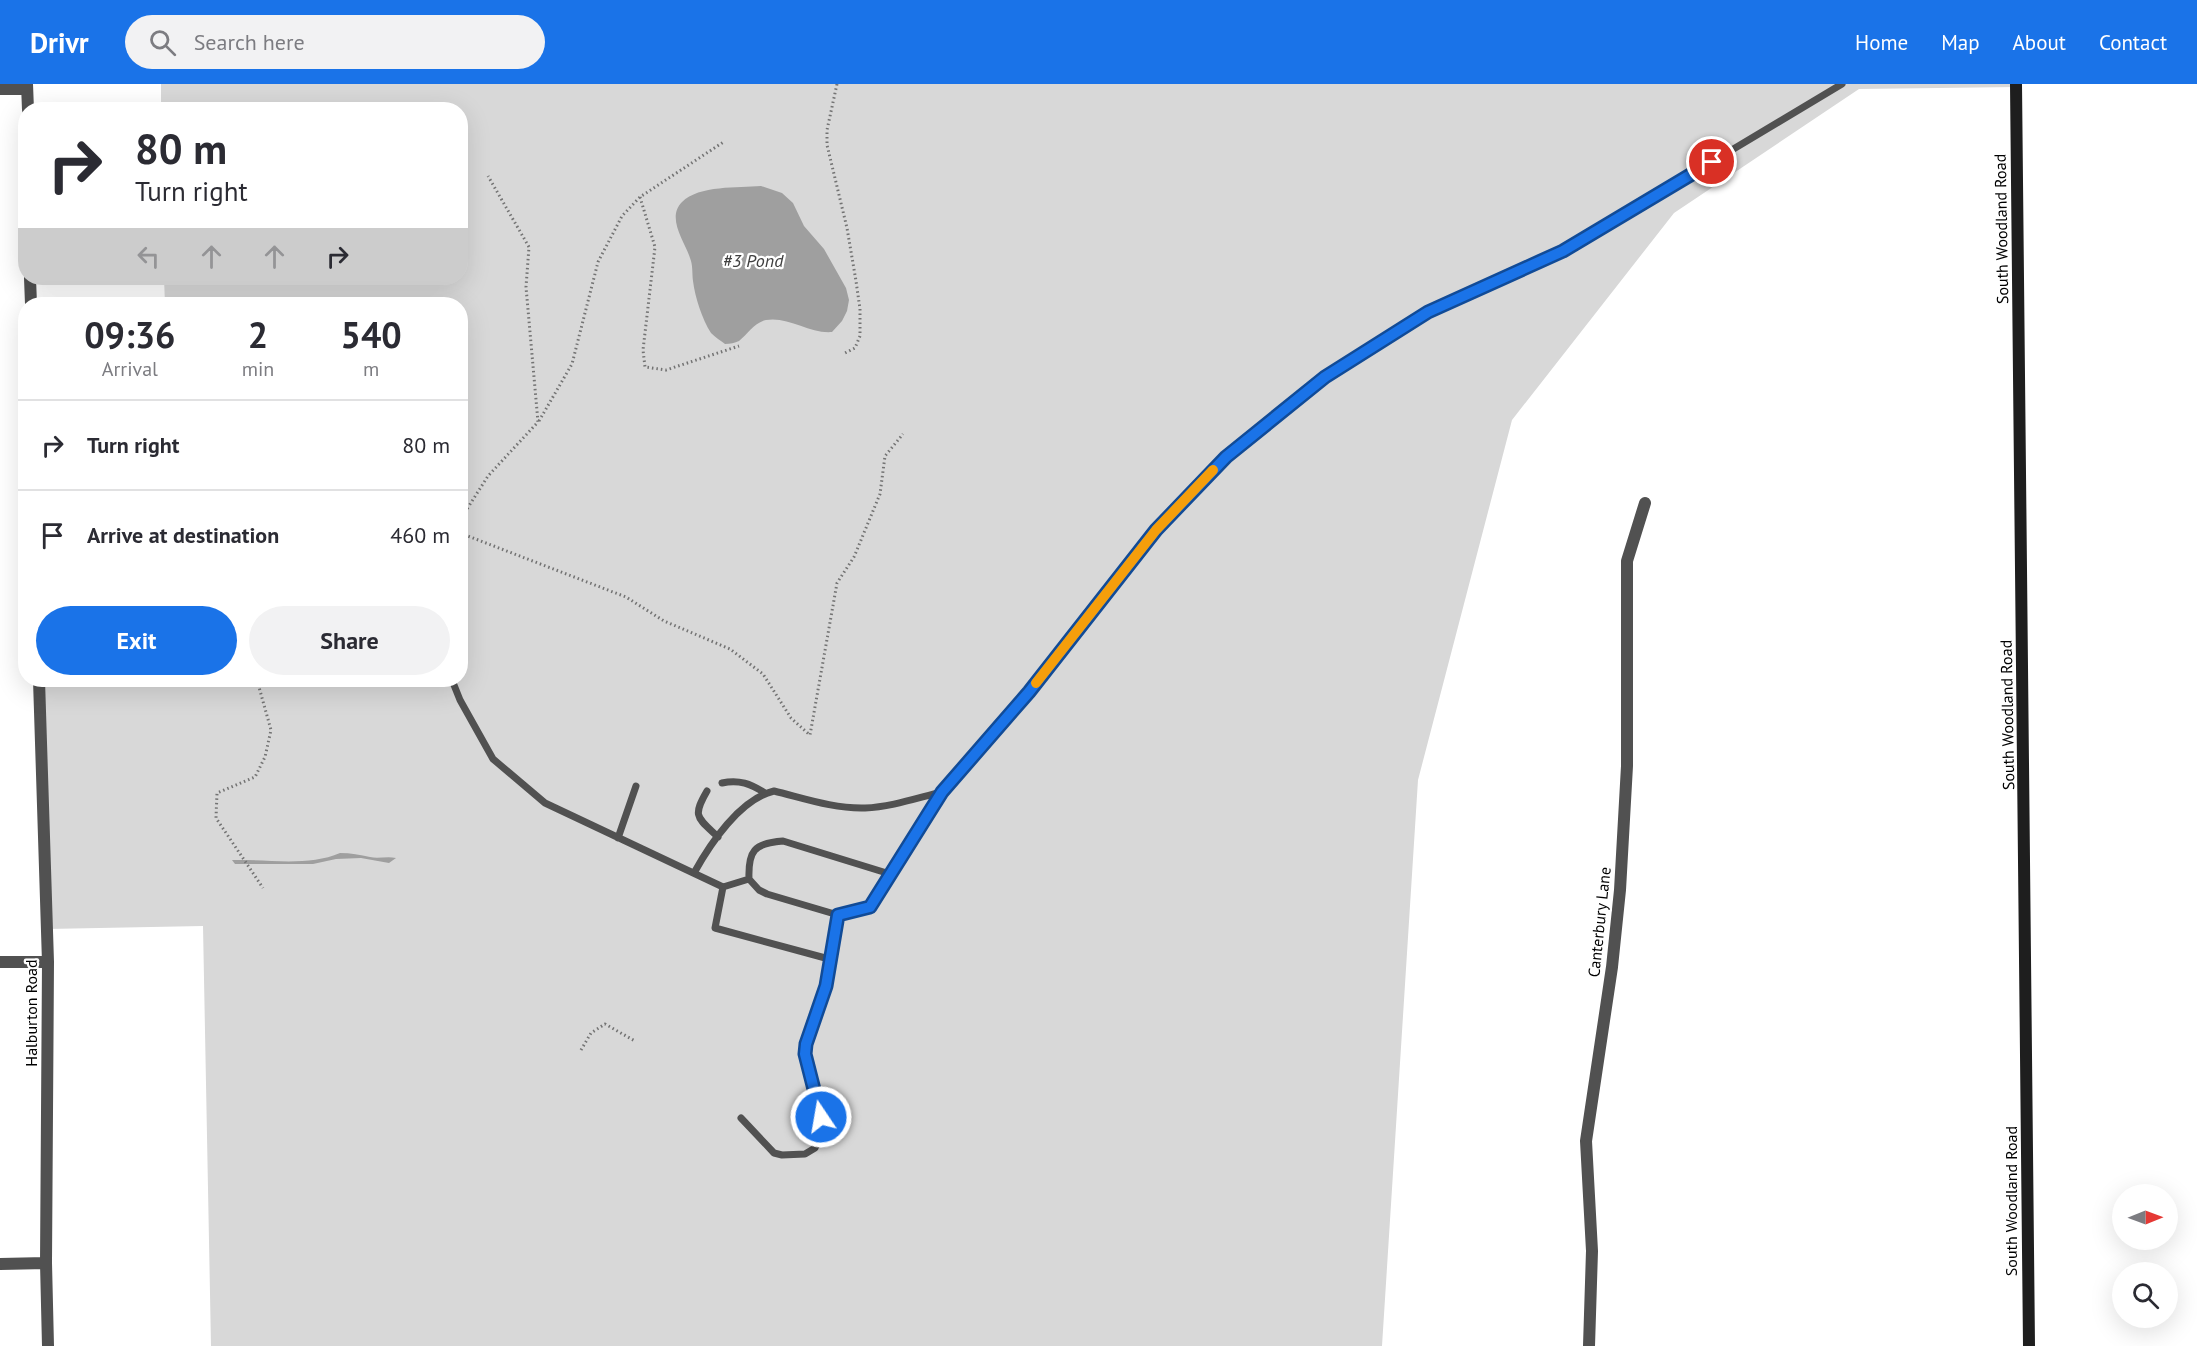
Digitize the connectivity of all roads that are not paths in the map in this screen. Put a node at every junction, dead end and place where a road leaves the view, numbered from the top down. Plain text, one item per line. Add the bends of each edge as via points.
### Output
1 (1842, 84) edge
2 (2016, 84) edge
3 (27, 87) edge
4 (0, 90) edge
5 (28, 102) edge
6 (1645, 503) dead end
7 (39, 687) edge
8 (455, 687) edge
9 (722, 783) dead end
10 (636, 786) dead end
11 (706, 791) dead end
12 (942, 792) junction
13 (765, 793) junction
14 (718, 837) junction
15 (618, 838) junction
16 (694, 873) junction
17 (890, 874) junction
18 (749, 879) junction
19 (723, 887) junction
20 (838, 915) junction
21 (829, 959) junction
22 (0, 962) edge
23 (48, 962) junction
24 (741, 1118) dead end
25 (46, 1263) junction
26 (0, 1264) edge
27 (48, 1346) edge
28 (1589, 1346) edge
29 (2029, 1346) edge

1 - 12 lane via 1563,251 1428,312 1325,377 1226,457 1156,530 1029,692
2 - 29 street, South Woodland Road
3 - 4 street
3 - 5 street
6 - 28 street, Canterbury Lane via 1627,561 1627,766 1620,890 1586,1141 1592,1251
7 - 23 street, Halburton Road
8 - 15 lane via 493,759 545,803
9 - 13 lane via 747,783
10 - 15 lane
11 - 14 lane via 698,814
12 - 13 lane via 865,808 841,807 774,791
12 - 17 lane
13 - 14 lane via 750,801
14 - 16 lane
15 - 16 lane
16 - 19 lane
17 - 18 lane via 783,841 765,842 754,850 748,864
17 - 20 lane via 870,907
18 - 19 lane
18 - 20 lane via 767,894
19 - 21 lane via 715,928
20 - 21 lane
21 - 24 lane via 826,986 805,1054 821,1117 822,1128 815,1148 805,1154 774,1153
22 - 23 street
23 - 25 street, Halburton Road
25 - 26 street
25 - 27 street, Halburton Road

